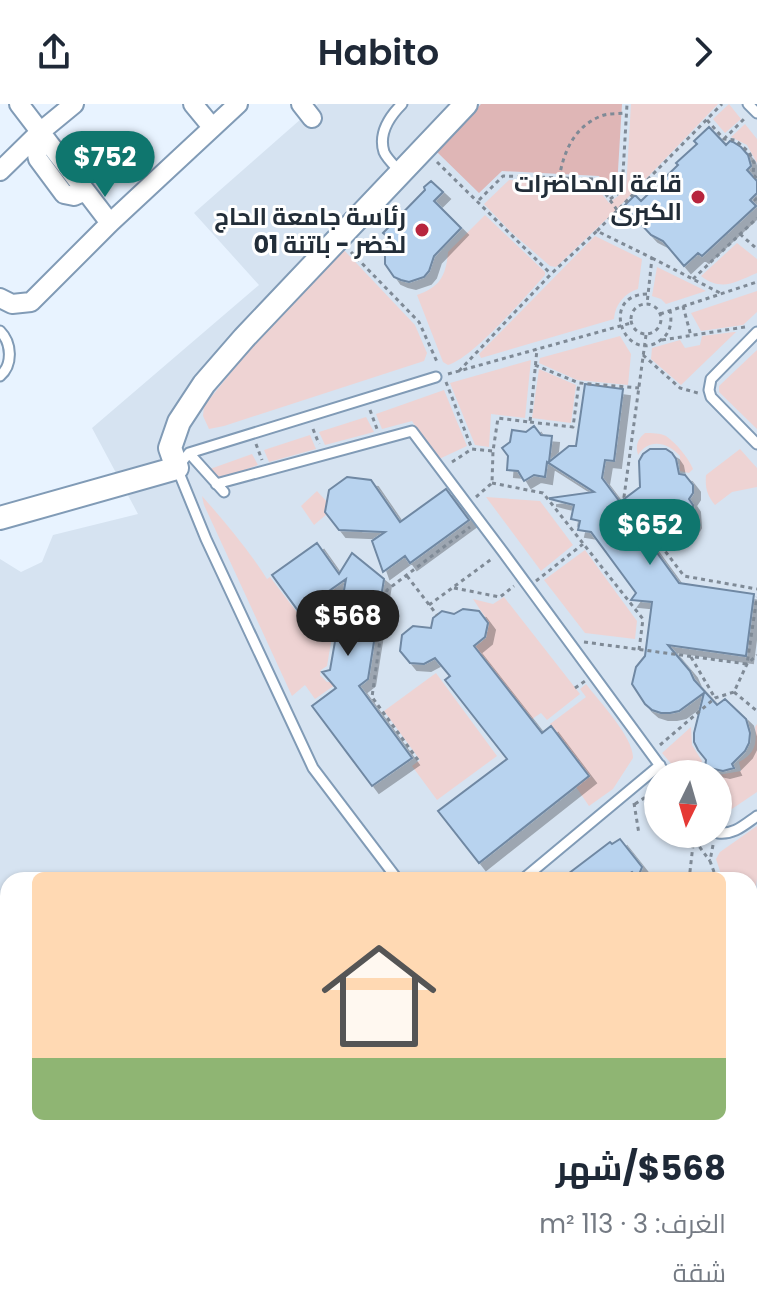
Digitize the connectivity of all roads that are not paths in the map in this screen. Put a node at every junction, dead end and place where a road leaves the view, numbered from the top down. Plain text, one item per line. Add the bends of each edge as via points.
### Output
1 (19, 104) edge
2 (74, 104) edge
3 (193, 104) edge
4 (238, 104) edge
5 (402, 104) edge
6 (466, 104) edge
7 (212, 127) junction
8 (44, 137) junction
9 (0, 171) edge
10 (401, 173) junction
11 (110, 223) junction
12 (0, 298) edge
13 (0, 331) edge
14 (757, 332) edge
15 (0, 376) edge
16 (440, 376) road end
17 (757, 444) edge
18 (183, 460) junction
19 (0, 518) edge
20 (656, 760) edge
21 (644, 778) edge
22 (757, 816) edge
23 (732, 832) edge
24 (392, 872) edge
25 (531, 872) edge

1 - 8 street
2 - 8 street
3 - 7 street
4 - 7 street
5 - 10 lane via 383,132 384,153
6 - 10 street
7 - 11 street
8 - 9 street
8 - 11 street via 36,154 64,194 85,191
10 - 18 street via 204,384 179,422 170,448
11 - 12 street via 31,302 12,304
13 - 15 lane via 9,349
14 - 17 lane via 711,379 709,390
16 - 18 lane
18 - 19 street
18 - 20 lane via 220,488 412,431
18 - 24 lane via 206,539 313,768
21 - 25 lane
22 - 23 lane

